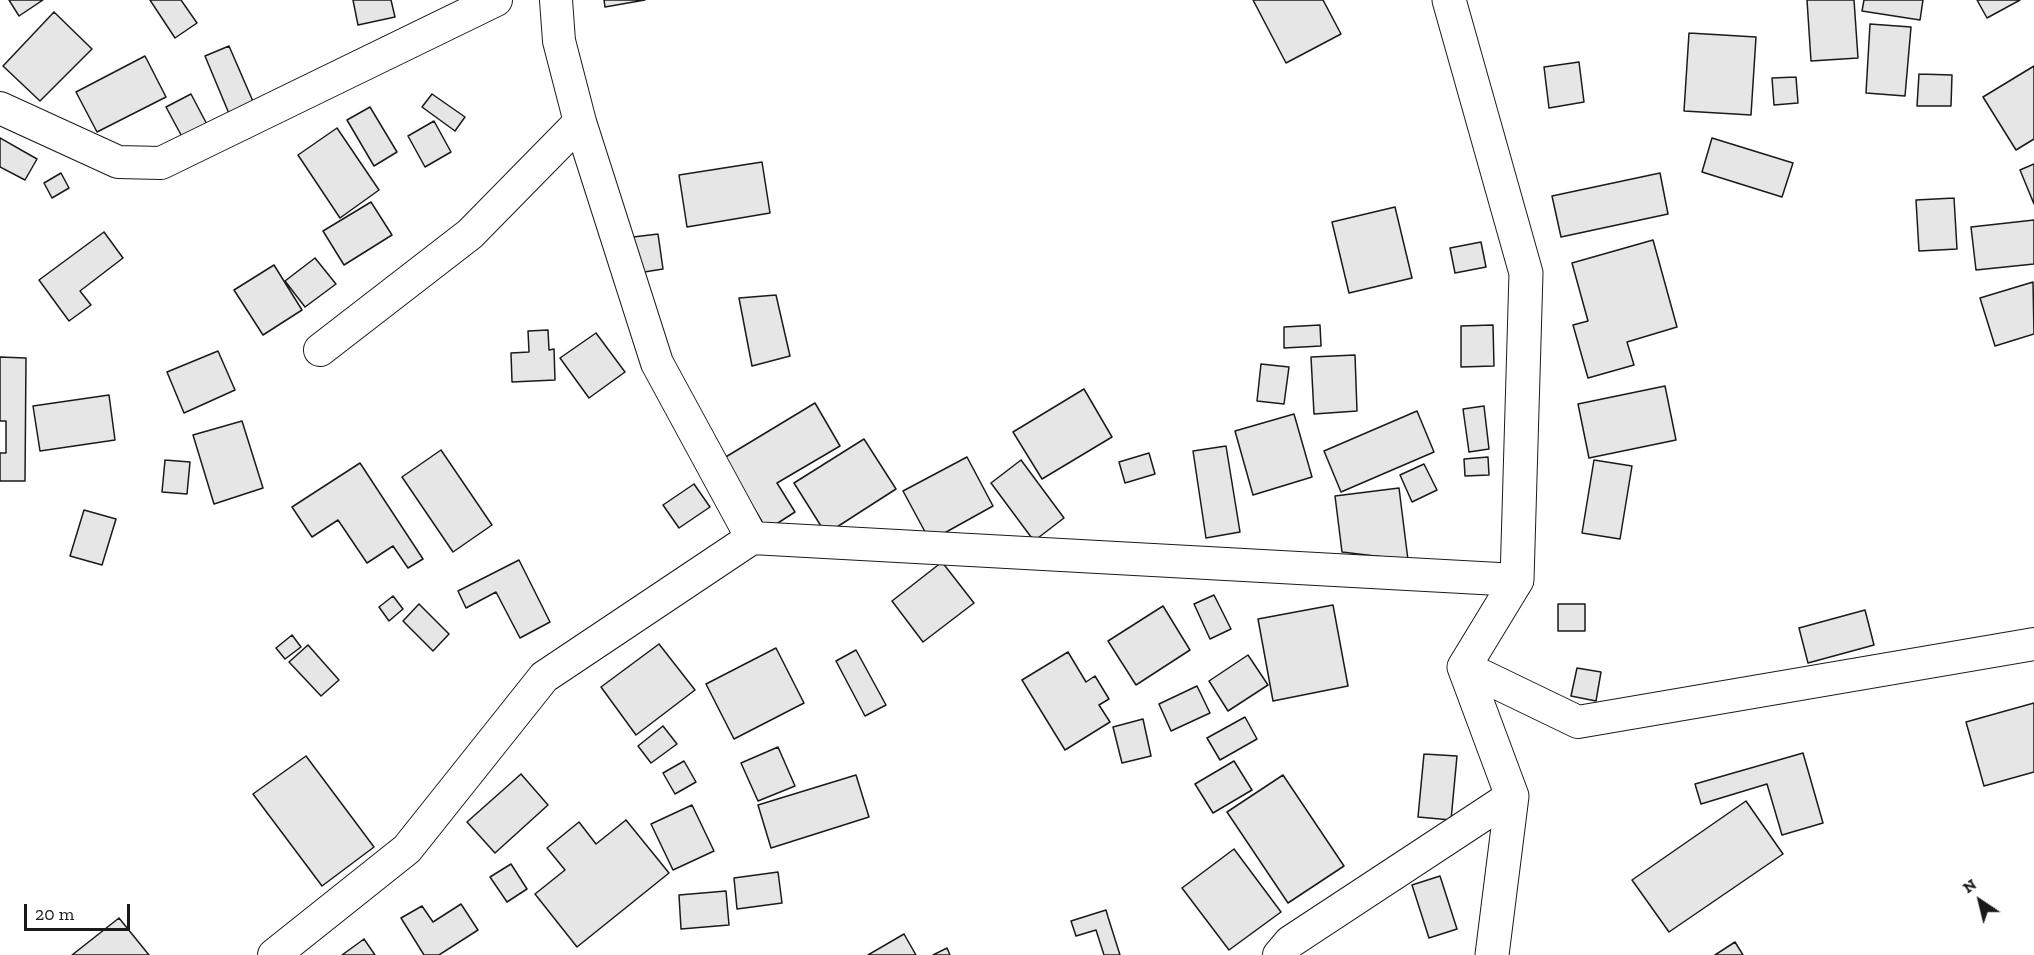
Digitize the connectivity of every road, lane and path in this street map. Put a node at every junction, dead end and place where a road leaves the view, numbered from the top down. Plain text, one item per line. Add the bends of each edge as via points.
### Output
1 (496, 0) edge
2 (556, 0) edge
3 (1449, 0) edge
4 (0, 108) edge
5 (580, 122) junction
6 (320, 350) dead end
7 (752, 538) junction
8 (1517, 580) junction
9 (2034, 644) edge
10 (1464, 667) junction
11 (1512, 796) junction
12 (274, 955) edge
13 (1279, 955) edge
14 (1492, 955) edge

1 - 4 street via 161,163 118,162
2 - 5 street via 559,41
3 - 8 street via 1526,273
5 - 6 street via 470,234
5 - 7 street via 657,363
7 - 8 street
7 - 12 street via 544,676 407,849
8 - 10 street
9 - 10 street via 1578,722
10 - 11 street
11 - 13 street via 1290,942
11 - 14 street

